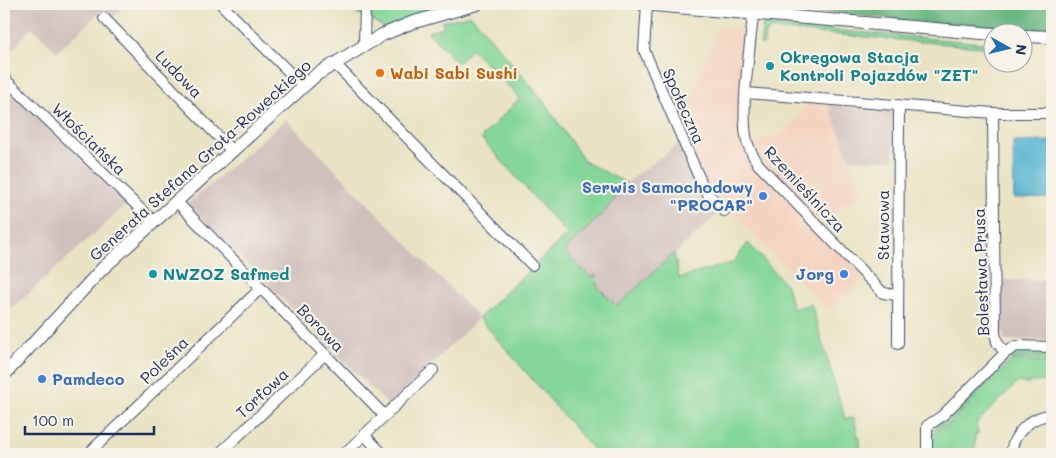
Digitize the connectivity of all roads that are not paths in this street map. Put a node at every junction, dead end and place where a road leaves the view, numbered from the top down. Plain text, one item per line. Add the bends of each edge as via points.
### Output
1 (221, 4) edge
2 (365, 4) edge
3 (477, 4) edge
4 (642, 4) edge
5 (646, 4) edge
6 (753, 15) junction
7 (104, 18) dead end
8 (984, 33) edge
9 (1034, 36) edge
10 (1052, 37) edge
11 (364, 45) junction
12 (334, 62) junction
13 (4, 78) edge
14 (303, 86) junction
15 (746, 93) junction
16 (899, 105) junction
17 (993, 113) junction
18 (1052, 113) edge
19 (231, 150) junction
20 (176, 201) junction
21 (724, 211) dead end
22 (153, 221) junction
23 (532, 265) dead end
24 (261, 288) junction
25 (897, 295) junction
26 (898, 344) dead end
27 (1052, 347) edge
28 (1005, 353) junction
29 (326, 354) junction
30 (432, 370) dead end
31 (4, 375) edge
32 (384, 415) junction
33 (1052, 415) edge
34 (364, 435) junction
35 (88, 454) edge
36 (219, 454) edge
37 (344, 454) edge
38 (383, 454) edge
39 (927, 454) edge
40 (1011, 454) edge

1 - 14 street
2 - 11 street
3 - 11 street, Generała Stefana Grota-Roweckiego via 411,23
4 - 5 street
5 - 6 street
5 - 21 street, Społeczna via 644,50 701,182
6 - 8 street
6 - 15 street, Rzemieślnicza
7 - 19 street, Ludowa
9 - 10 street
11 - 12 street, Generała Stefana Grota-Roweckiego
12 - 14 street, Generała Stefana Grota-Roweckiego
12 - 23 street
13 - 22 street, Włościańska
14 - 19 street, Generała Stefana Grota-Roweckiego
15 - 16 street
15 - 25 street, Rzemieślnicza via 746,136 758,164 883,293
16 - 17 street
16 - 25 street, Stawowa
17 - 18 street
17 - 28 street, Bolesława Prusa via 995,333
19 - 20 street, Generała Stefana Grota-Roweckiego
20 - 22 street, Generała Stefana Grota-Roweckiego
20 - 24 street, Borowa
22 - 31 street, Generała Stefana Grota-Roweckiego via 102,270
24 - 29 street, Borowa
24 - 35 street, Poleśna
25 - 26 street, Stawowa
27 - 28 street via 1016,346
28 - 39 street, Bolesława Prusa via 942,416 927,426
29 - 32 street, Borowa
29 - 36 street, Torfowa
30 - 32 street
32 - 34 street
33 - 40 street via 1042,416 1019,432 1012,442
34 - 37 street
34 - 38 street

